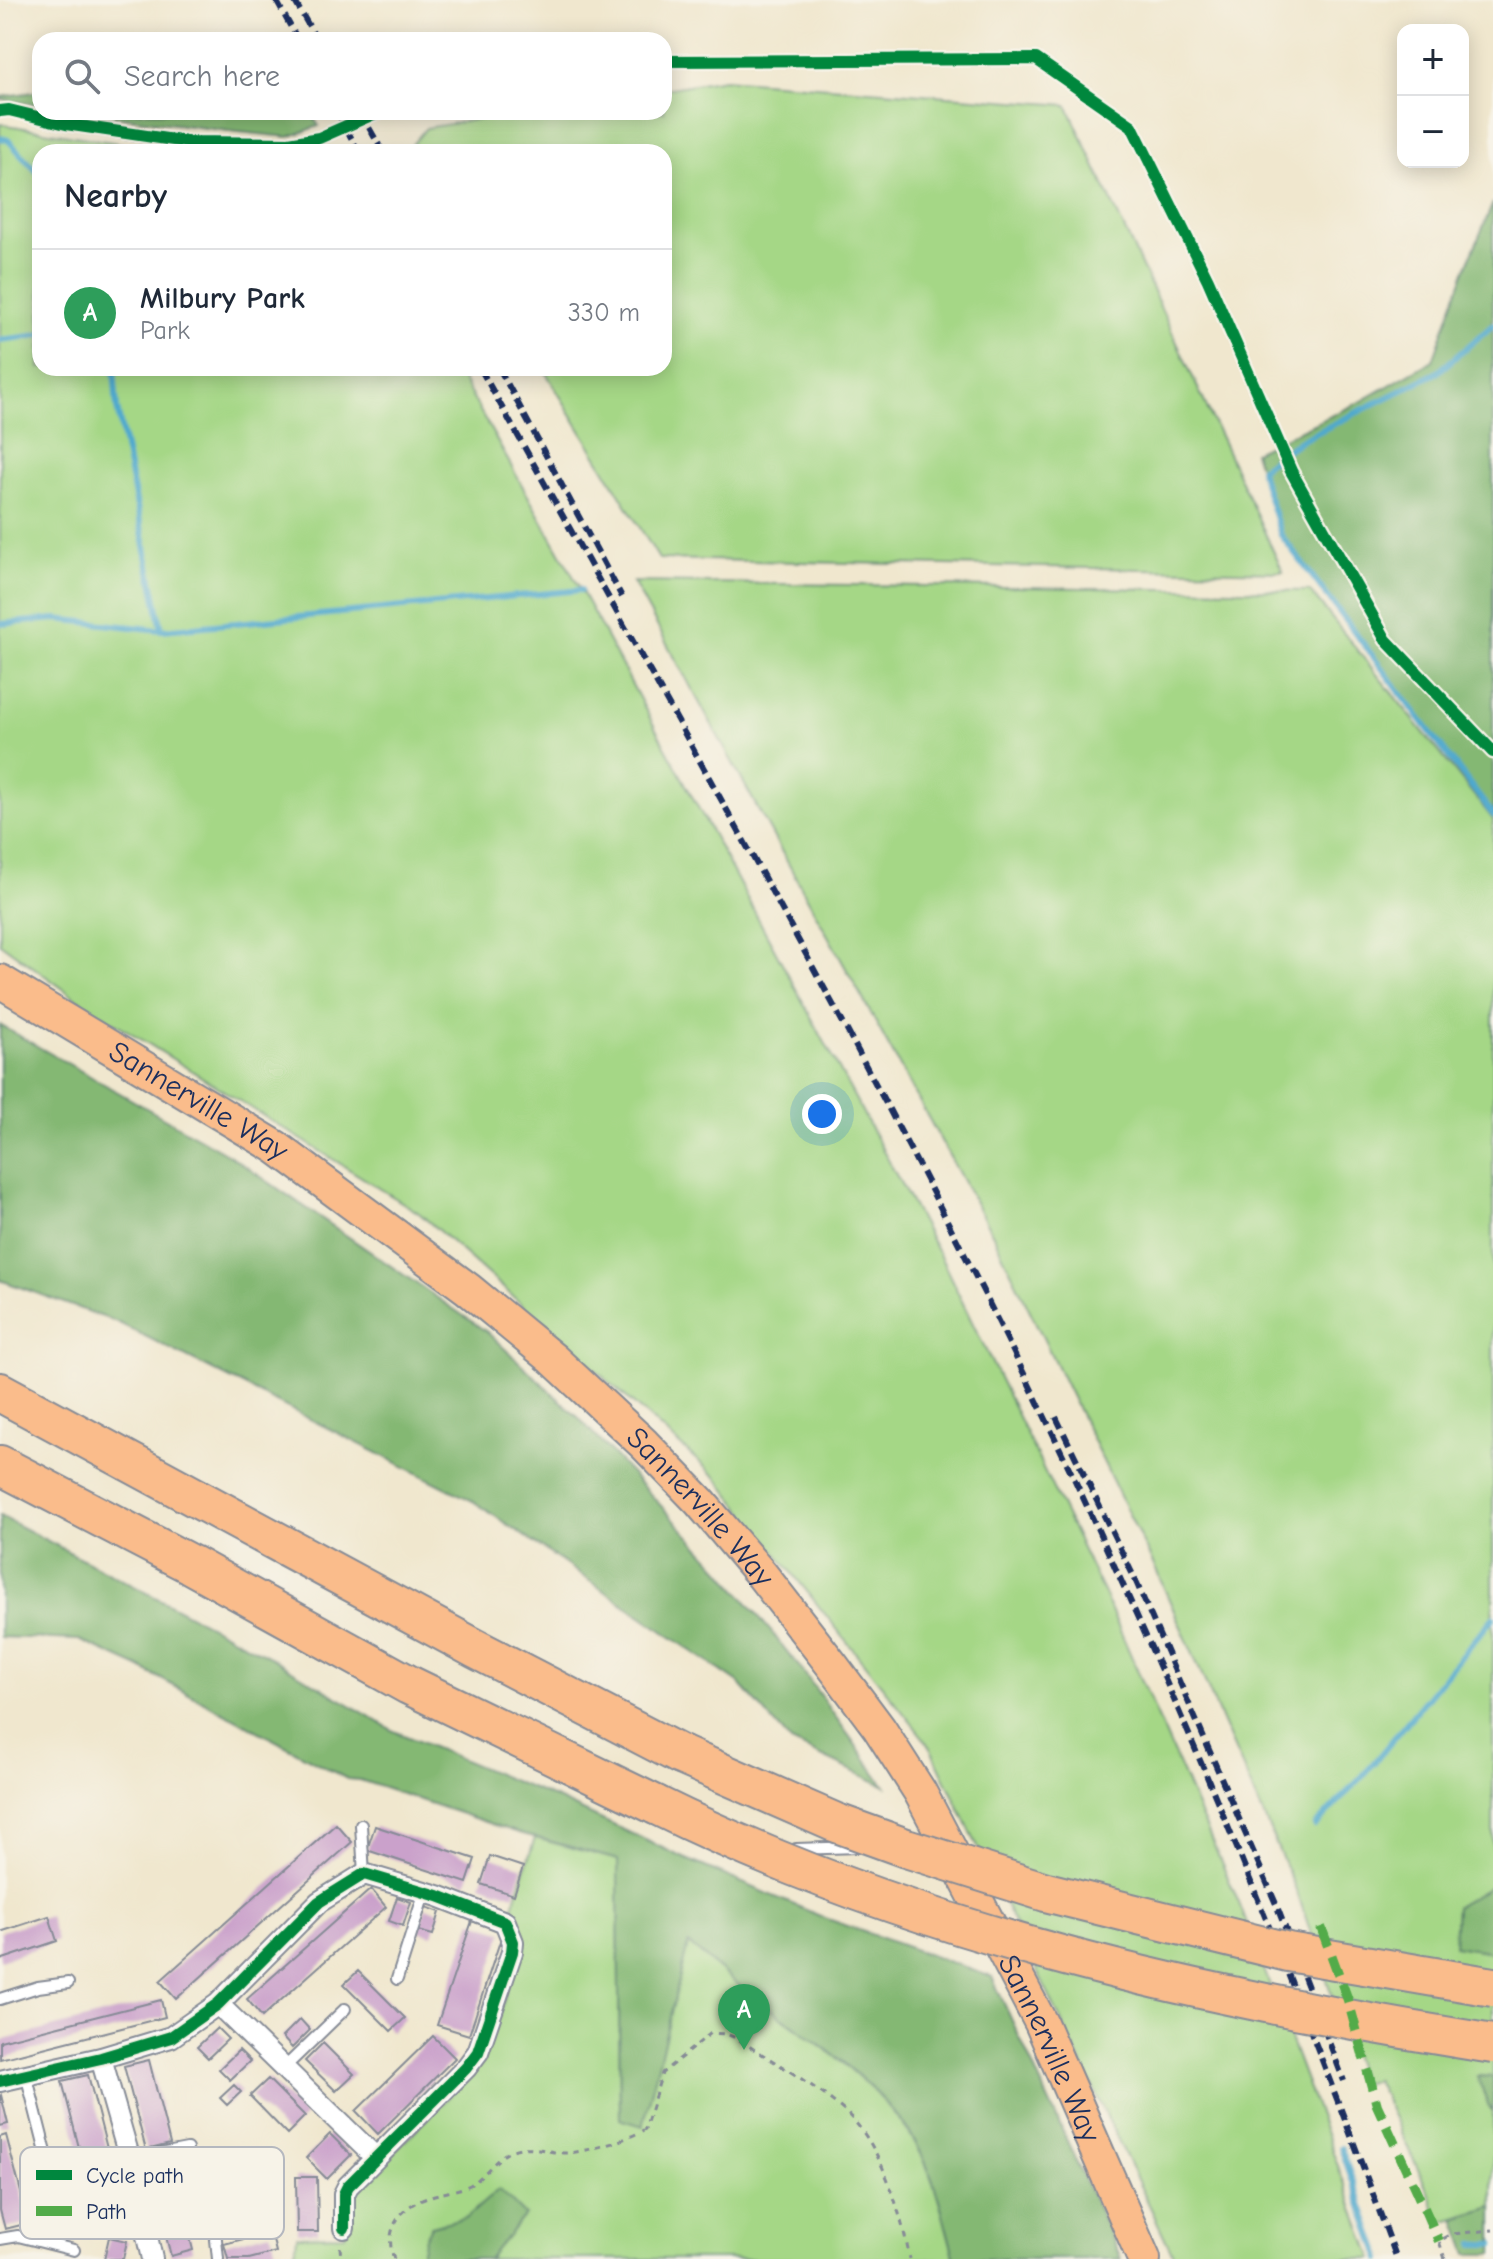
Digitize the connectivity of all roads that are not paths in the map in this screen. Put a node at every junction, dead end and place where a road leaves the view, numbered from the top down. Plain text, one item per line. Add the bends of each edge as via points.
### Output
1 (672, 61) edge
2 (0, 111) edge
3 (32, 116) edge
4 (50, 120) edge
5 (360, 120) edge
6 (1493, 752) edge
7 (0, 981) edge
8 (0, 1392) edge
9 (0, 1465) edge
10 (361, 1825) dead end
11 (948, 1844) junction
12 (796, 1849) dead end
13 (364, 1874) junction
14 (424, 1894) junction
15 (397, 1979) dead end
16 (68, 1983) dead end
17 (1493, 1987) edge
18 (0, 1999) edge
19 (218, 2004) junction
20 (345, 2009) dead end
21 (1493, 2044) edge
22 (101, 2058) junction
23 (284, 2068) junction
24 (26, 2074) junction
25 (0, 2081) edge
26 (45, 2147) edge
27 (126, 2147) edge
28 (375, 2157) junction
29 (344, 2228) dead end
30 (20, 2236) edge
31 (0, 2239) edge
32 (30, 2239) edge
33 (148, 2239) edge
34 (216, 2239) edge
35 (74, 2250) dead end
36 (152, 2259) edge
37 (218, 2259) edge
38 (1144, 2259) edge

1 - 6 lane via 1036,59 1132,126 1208,280 1291,471 1386,640
2 - 3 lane, bridge
4 - 5 lane, bridge via 187,142 289,143 319,138
7 - 11 main road, Sannerville Way via 276,1147 553,1359 644,1444 762,1575 879,1728
8 - 17 highway, bridge via 681,1755 834,1822 1046,1892 1302,1955
9 - 21 highway, bridge via 409,1685 824,1880 932,1918 1132,1975 1246,2001
10 - 13 lane
11 - 12 lane
11 - 38 main road, Sannerville Way via 1041,2023
13 - 14 street
13 - 19 street via 319,1902
14 - 15 lane
14 - 28 street via 505,1922 512,1952 478,2052
16 - 18 lane
19 - 22 street via 171,2037
19 - 23 street
20 - 23 lane
22 - 24 street
22 - 27 street
23 - 28 street
24 - 25 street
24 - 26 lane
28 - 29 street via 344,2194
30 - 31 lane
32 - 35 lane
33 - 36 street
34 - 37 lane

